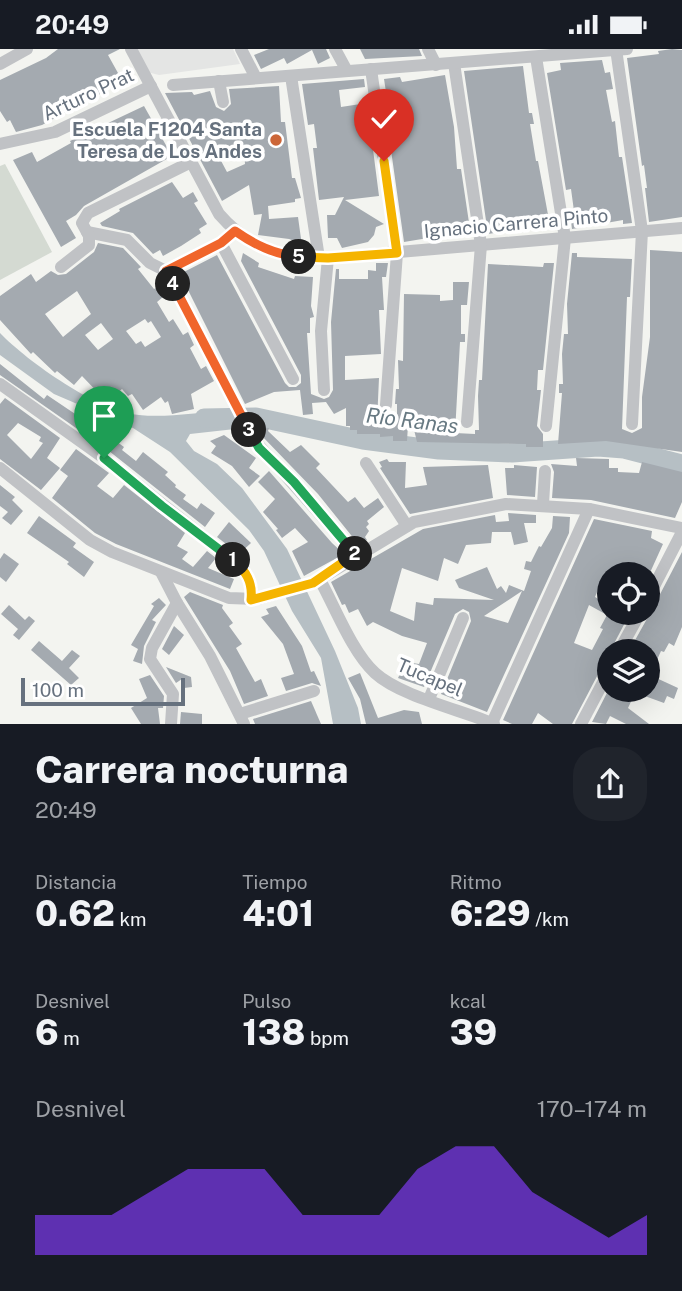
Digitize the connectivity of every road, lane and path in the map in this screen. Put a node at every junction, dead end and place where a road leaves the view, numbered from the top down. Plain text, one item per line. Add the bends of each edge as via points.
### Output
1 (27, 49) edge
2 (131, 49) edge
3 (241, 49) edge
4 (335, 49) edge
5 (428, 49) edge
6 (616, 49) edge
7 (627, 49) edge
8 (527, 54) edge
9 (454, 63) junction
10 (0, 64) edge
11 (436, 65) junction
12 (371, 69) junction
13 (347, 71) junction
14 (291, 76) junction
15 (256, 78) junction
16 (219, 81) junction
17 (173, 85) dead end
18 (151, 86) junction
19 (223, 102) dead end
20 (0, 144) edge
21 (191, 162) junction
22 (682, 228) edge
23 (235, 231) junction
24 (642, 231) junction
25 (87, 232) junction
26 (565, 238) junction
27 (221, 243) junction
28 (481, 245) junction
29 (397, 253) junction
30 (323, 258) junction
31 (61, 267) dead end
32 (166, 271) junction
33 (293, 379) dead end
34 (0, 384) edge
35 (324, 390) dead end
36 (386, 405) dead end
37 (467, 422) dead end
38 (632, 424) dead end
39 (546, 426) dead end
40 (366, 463) dead end
41 (0, 468) edge
42 (545, 471) dead end
43 (543, 504) junction
44 (589, 509) junction
45 (407, 526) junction
46 (682, 530) edge
47 (357, 556) junction
48 (162, 572) junction
49 (660, 574) edge
50 (316, 581) junction
51 (251, 600) junction
52 (177, 603) junction
53 (463, 618) dead end
54 (314, 691) dead end
55 (597, 694) edge
56 (429, 699) junction
57 (242, 719) edge
58 (171, 724) edge
59 (493, 724) edge
60 (581, 724) edge

1 - 10 street
2 - 18 street, Ignacio Carrera Pinto
3 - 15 street
4 - 13 street
5 - 11 street
6 - 7 street
6 - 8 street
6 - 24 street
8 - 9 street
8 - 26 street
9 - 11 street
9 - 28 street
11 - 12 street
12 - 13 street
12 - 29 street
13 - 14 street
14 - 15 street
14 - 30 street
15 - 16 street
16 - 17 street
16 - 19 street
18 - 20 street, Arturo Prat via 55,132
18 - 21 street, Ignacio Carrera Pinto
21 - 23 street, Ignacio Carrera Pinto via 219,215
21 - 25 street via 88,213 82,223
22 - 24 street, Ignacio Carrera Pinto
23 - 27 street
23 - 30 street, Ignacio Carrera Pinto via 282,255
24 - 26 street, Ignacio Carrera Pinto
24 - 38 street
25 - 31 street via 89,245
25 - 32 street via 127,240 150,263
26 - 28 street, Ignacio Carrera Pinto
26 - 39 street
27 - 32 street
27 - 33 street
28 - 29 street, Ignacio Carrera Pinto
28 - 37 street
29 - 30 street, Ignacio Carrera Pinto
29 - 36 street
30 - 35 street
32 - 47 street via 259,448
34 - 51 street via 104,458 243,568
40 - 45 street
41 - 48 street via 90,540
42 - 43 street
43 - 44 street
43 - 45 street via 506,504
44 - 46 street
44 - 59 street
45 - 47 street
46 - 49 street
47 - 50 street
48 - 51 street via 229,598
48 - 52 street
50 - 51 street
50 - 56 street, Tucapel via 367,665 383,679
52 - 57 street
52 - 58 street via 150,659 173,694
53 - 56 street
54 - 57 street
55 - 60 street
56 - 59 street, Tucapel

